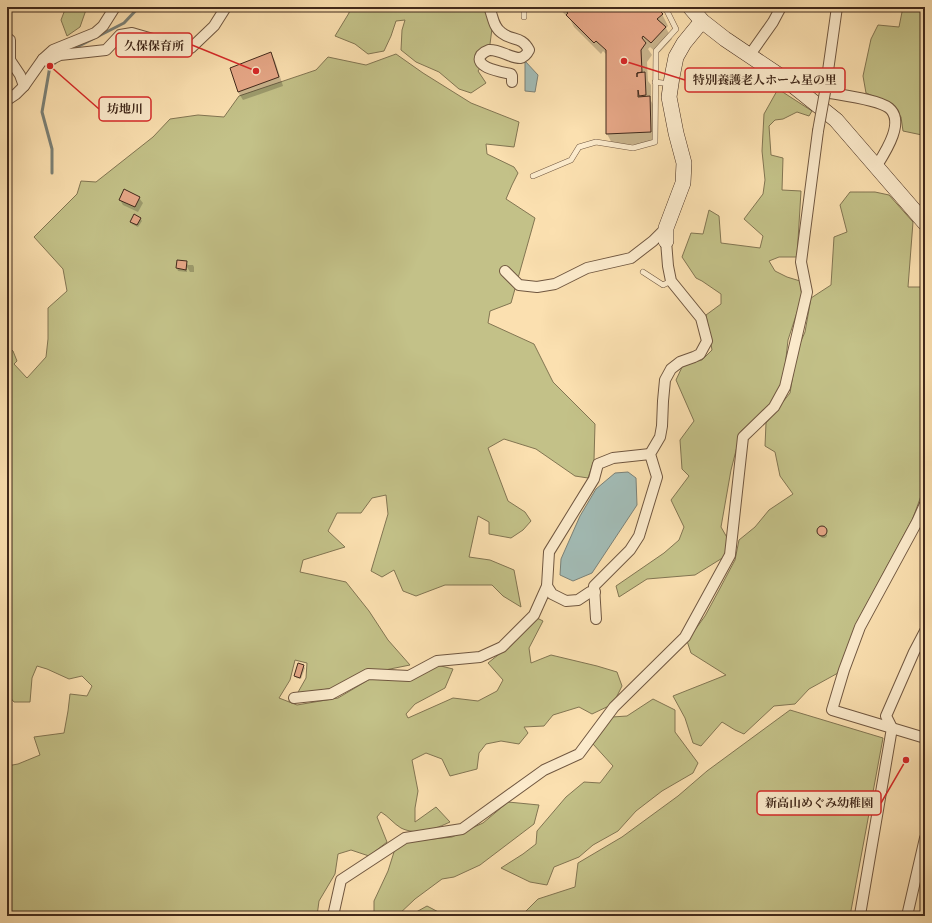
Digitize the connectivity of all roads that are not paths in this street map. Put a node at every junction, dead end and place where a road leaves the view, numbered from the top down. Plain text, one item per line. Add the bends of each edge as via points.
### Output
1 (116, 7) edge
2 (226, 7) edge
3 (489, 7) edge
4 (524, 7) edge
5 (665, 7) edge
6 (690, 7) edge
7 (781, 7) edge
8 (837, 7) edge
9 (524, 17) dead end
10 (702, 21) junction
11 (7, 38) edge
12 (749, 56) junction
13 (43, 59) junction
14 (512, 82) dead end
15 (656, 82) junction
16 (671, 84) junction
17 (24, 86) junction
18 (825, 92) junction
19 (7, 100) edge
20 (876, 167) junction
21 (533, 176) dead end
22 (925, 223) edge
23 (666, 234) junction
24 (504, 271) dead end
25 (643, 272) dead end
26 (671, 281) junction
27 (650, 454) junction
28 (925, 504) edge
29 (921, 524) edge
30 (546, 586) junction
31 (594, 592) junction
32 (596, 619) dead end
33 (925, 631) edge
34 (294, 698) dead end
35 (892, 728) junction
36 (925, 738) edge
37 (925, 838) edge
38 (333, 916) edge
39 (863, 916) edge
40 (907, 916) edge

1 - 13 street via 104,26 95,33 52,50
2 - 13 street via 214,26 191,48 132,33 120,35 106,50 60,55 48,61
3 - 14 street via 494,23 502,34 522,41 528,50 524,57 519,58 490,50 484,52 479,60 485,67 511,74
4 - 9 lane
5 - 15 lane via 676,29 656,50
6 - 10 street
7 - 12 street
8 - 18 street
10 - 12 street
10 - 16 street via 676,57
11 - 17 street via 10,40 10,60
12 - 20 street via 786,80 836,120
13 - 17 street
15 - 16 lane
15 - 21 lane via 655,142 633,148 596,142 579,147 571,160
16 - 23 street via 669,97 684,163 683,184
17 - 19 street
18 - 20 street via 876,102 889,108 895,116 891,141
18 - 38 street, bridge via 801,262 807,292 785,387 774,407 743,437 730,555 685,637 614,707 579,754 544,770 462,829 405,838 385,851 341,880
20 - 22 street
23 - 24 street via 631,258 587,268 556,284 537,287 518,285
23 - 26 street
25 - 26 lane via 662,285
26 - 27 street via 702,318 707,341 700,354 680,362 671,369 665,380 660,437
27 - 30 street via 613,458 598,464 594,479 549,552
27 - 31 street via 658,477 639,536 630,550 594,586
28 - 29 street
29 - 35 street via 860,627 832,710
30 - 31 street via 552,594 566,600 578,600
30 - 34 street via 534,615 502,647 480,656 437,661 409,676 368,674 331,694
31 - 32 street
33 - 35 street via 886,716
35 - 36 street
35 - 39 street via 860,915
37 - 40 street

